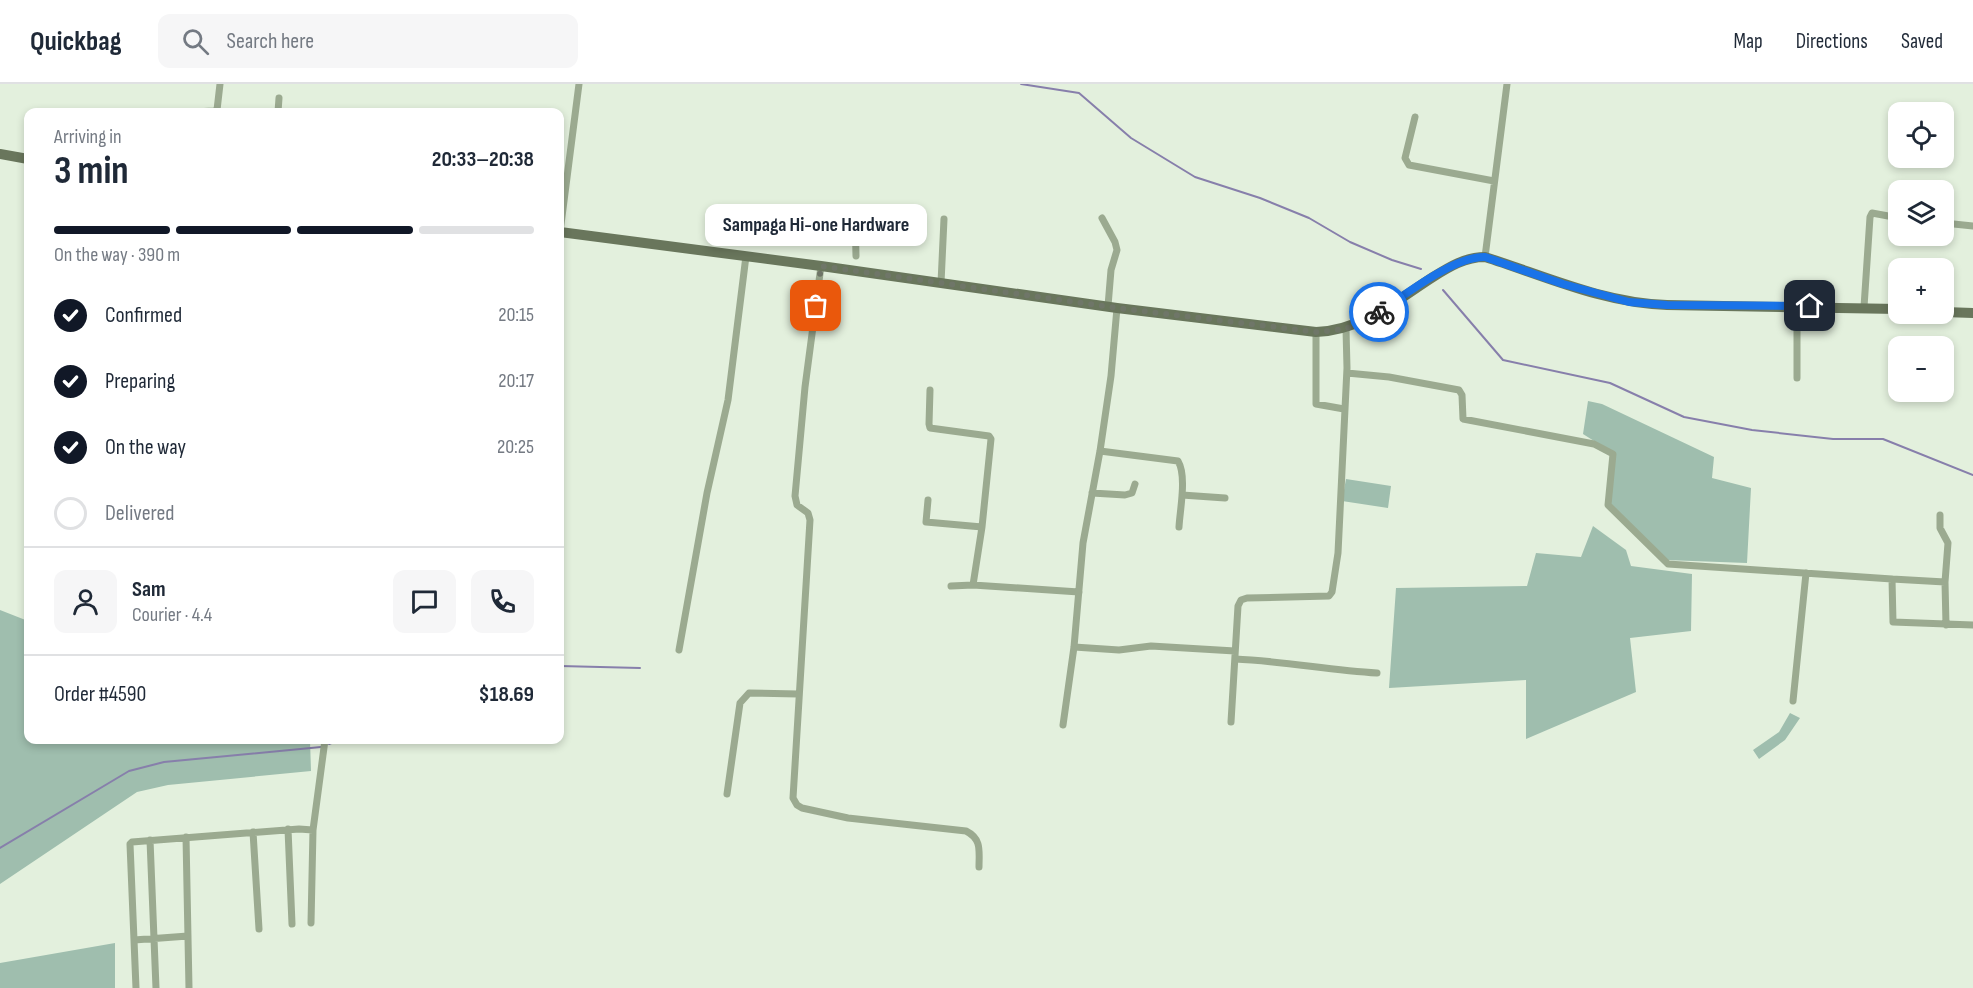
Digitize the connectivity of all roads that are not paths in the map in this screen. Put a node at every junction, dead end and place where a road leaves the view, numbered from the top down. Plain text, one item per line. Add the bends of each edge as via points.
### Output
1 (220, 84) edge
2 (579, 84) edge
3 (1507, 84) edge
4 (279, 98) dead end
5 (217, 108) edge
6 (278, 108) edge
7 (1415, 117) dead end
8 (0, 154) edge
9 (24, 158) edge
10 (1494, 180) junction
11 (564, 201) edge
12 (855, 212) dead end
13 (1888, 216) edge
14 (1102, 218) dead end
15 (944, 219) dead end
16 (1954, 225) edge
17 (1973, 226) edge
18 (564, 233) edge
19 (746, 256) junction
20 (1485, 257) junction
21 (855, 263) junction
22 (821, 266) junction
23 (941, 283) junction
24 (1797, 306) junction
25 (1113, 307) junction
26 (1864, 307) junction
27 (1888, 308) edge
28 (1954, 312) edge
29 (1973, 313) edge
30 (1346, 329) junction
31 (1316, 332) junction
32 (1347, 373) junction
33 (1797, 378) dead end
34 (930, 390) dead end
35 (1344, 409) junction
36 (1100, 451) junction
37 (1135, 484) dead end
38 (1092, 493) junction
39 (1182, 495) junction
40 (1225, 498) dead end
41 (928, 500) dead end
42 (1940, 515) dead end
43 (982, 527) junction
44 (1179, 527) dead end
45 (1806, 573) junction
46 (1892, 579) junction
47 (1945, 582) junction
48 (973, 585) junction
49 (951, 586) dead end
50 (1079, 592) junction
51 (1946, 625) junction
52 (1973, 625) edge
53 (1074, 647) junction
54 (679, 650) dead end
55 (1235, 651) junction
56 (1235, 659) junction
57 (1377, 673) dead end
58 (798, 694) junction
59 (1793, 701) dead end
60 (1231, 722) dead end
61 (1063, 725) dead end
62 (325, 744) edge
63 (727, 794) dead end
64 (288, 829) junction
65 (314, 830) junction
66 (253, 832) junction
67 (186, 837) junction
68 (150, 840) junction
69 (979, 867) dead end
70 (311, 923) dead end
71 (291, 924) dead end
72 (258, 929) dead end
73 (188, 936) junction
74 (154, 937) junction
75 (134, 940) junction
76 (136, 988) edge
77 (156, 988) edge
78 (189, 988) edge

1 - 5 street
2 - 11 street
3 - 10 street
4 - 6 street
7 - 10 street via 1405,158 1409,165
8 - 9 main road
10 - 20 street
12 - 21 street
13 - 26 street via 1872,213 1870,217
14 - 25 street via 1117,250 1111,270
15 - 23 street
16 - 17 street
18 - 19 main road
19 - 22 main road
19 - 54 street via 728,400
20 - 24 main road via 1629,302
20 - 30 main road via 1460,262
21 - 22 main road
21 - 23 main road
22 - 58 street via 795,496 797,505 808,513 810,520
23 - 25 main road
24 - 26 main road
24 - 33 street
25 - 31 main road
25 - 36 street via 1111,376
26 - 27 main road
28 - 29 main road
30 - 31 main road
30 - 32 street
31 - 35 street via 1316,404
32 - 35 street
32 - 45 street via 1459,390 1463,419 1604,448 1612,454 1608,505 1668,564
34 - 43 street via 930,428 991,439
35 - 55 street via 1338,553 1332,592 1329,596 1241,600
36 - 38 street
36 - 39 street via 1178,461
37 - 38 street via 1133,492 1125,495
38 - 50 street
39 - 40 street
39 - 44 street
41 - 43 street via 926,522
42 - 47 street via 1940,528 1948,543
43 - 48 street
45 - 46 street
45 - 59 street
46 - 47 street
46 - 51 street via 1893,622
47 - 51 street
48 - 49 street
48 - 50 street
50 - 53 street
51 - 52 street
53 - 55 street
53 - 61 street
55 - 56 street
56 - 57 street
56 - 60 street
58 - 63 street via 749,693 744,697
58 - 69 street via 793,798 796,805 848,818 966,831 979,843
62 - 65 street
64 - 65 street
64 - 66 street
64 - 71 street
65 - 70 street
66 - 67 street
66 - 72 street
67 - 68 street
67 - 73 street
68 - 74 street
68 - 75 street via 130,844
73 - 74 street
73 - 78 street
74 - 75 street
74 - 77 street
75 - 76 street

